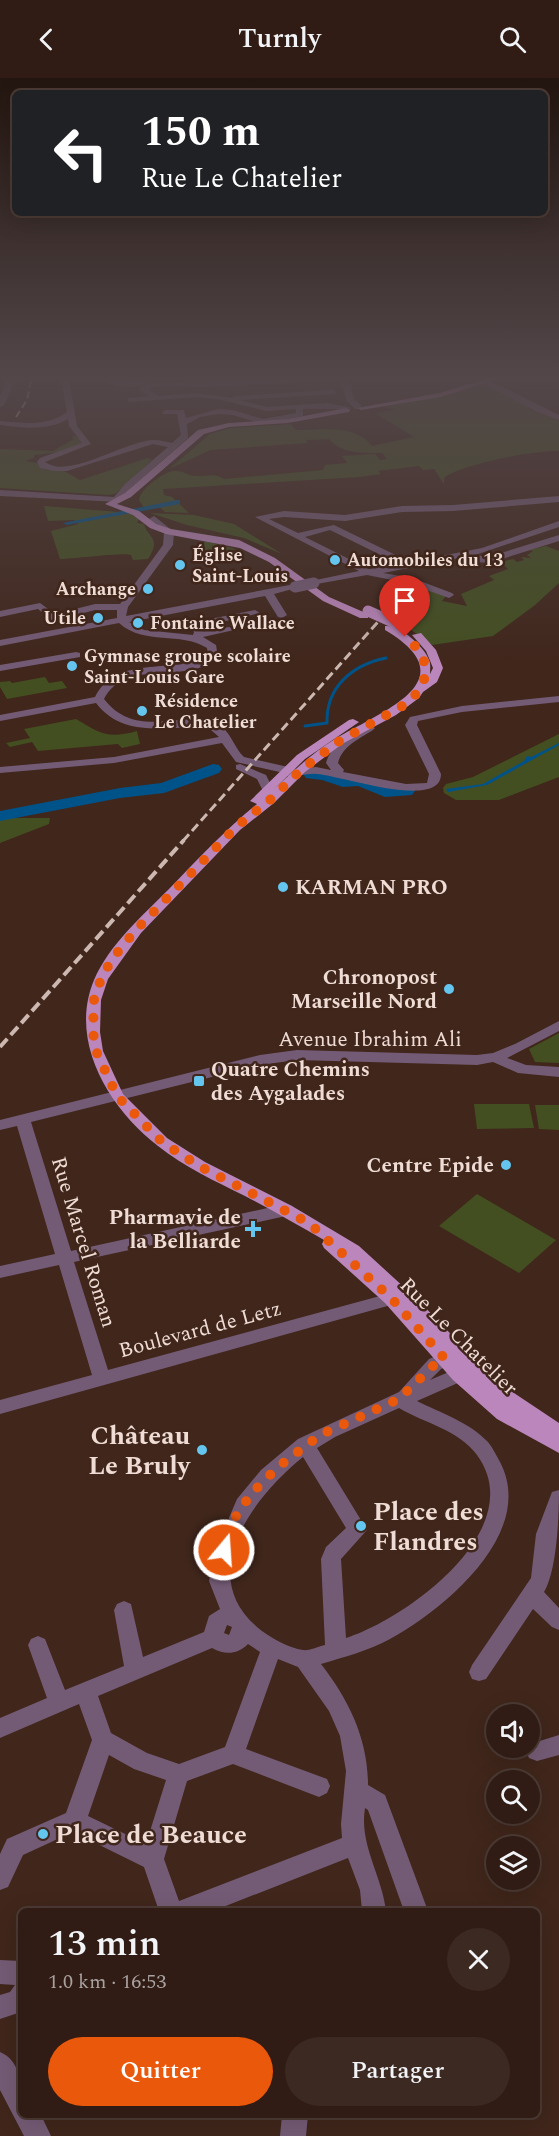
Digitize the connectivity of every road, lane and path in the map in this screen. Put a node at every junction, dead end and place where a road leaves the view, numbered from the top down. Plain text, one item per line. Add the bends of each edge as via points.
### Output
1 (144, 472) edge
2 (155, 472) edge
3 (160, 472) edge
4 (0, 493) edge
5 (136, 493) junction
6 (19, 497) junction
7 (0, 499) edge
8 (559, 499) edge
9 (119, 503) junction
10 (140, 510) junction
11 (154, 523) junction
12 (559, 524) edge
13 (197, 530) junction
14 (169, 532) junction
15 (298, 536) junction
16 (559, 537) edge
17 (559, 542) edge
18 (544, 543) junction
19 (245, 546) junction
20 (165, 551) junction
21 (465, 554) junction
22 (409, 565) junction
23 (369, 573) junction
24 (316, 583) junction
25 (268, 592) junction
26 (449, 595) dead end
27 (0, 604) edge
28 (123, 608) junction
29 (255, 614) dead end
30 (366, 614) junction
31 (282, 615) dead end
32 (121, 620) junction
33 (15, 623) edge
34 (230, 630) dead end
35 (197, 637) junction
36 (0, 643) edge
37 (76, 655) dead end
38 (0, 669) edge
39 (419, 689) junction
40 (99, 699) junction
41 (559, 699) edge
42 (392, 713) junction
43 (0, 718) edge
44 (225, 739) junction
45 (203, 745) junction
46 (229, 761) junction
47 (308, 764) junction
48 (0, 770) edge
49 (288, 772) junction
50 (343, 772) junction
51 (267, 789) junction
52 (236, 827) junction
53 (559, 1025) edge
54 (496, 1057) junction
55 (559, 1072) edge
56 (117, 1096) junction
57 (22, 1119) junction
58 (0, 1125) edge
59 (286, 1210) junction
60 (309, 1223) junction
61 (65, 1258) junction
62 (0, 1272) edge
63 (392, 1299) junction
64 (412, 1304) junction
65 (451, 1356) junction
66 (465, 1372) junction
67 (102, 1379) junction
68 (399, 1399) junction
69 (0, 1407) edge
70 (559, 1432) edge
71 (305, 1444) junction
72 (559, 1446) edge
73 (559, 1498) edge
74 (533, 1593) junction
75 (222, 1598) junction
76 (124, 1610) dead end
77 (559, 1620) edge
78 (238, 1629) junction
79 (214, 1630) junction
80 (38, 1645) dead end
81 (269, 1647) junction
82 (336, 1650) junction
83 (305, 1660) junction
84 (135, 1670) junction
85 (479, 1672) dead end
86 (85, 1691) junction
87 (59, 1702) junction
88 (0, 1728) edge
89 (103, 1740) junction
90 (559, 1744) edge
91 (540, 1750) edge
92 (233, 1754) junction
93 (179, 1774) junction
94 (320, 1786) dead end
95 (357, 1791) junction
96 (75, 1820) junction
97 (355, 1844) junction
98 (153, 1859) junction
99 (0, 1879) edge
100 (170, 1908) edge
101 (196, 1908) edge
102 (374, 1908) edge
103 (415, 1908) edge
104 (0, 1972) edge
105 (18, 1973) edge
106 (0, 2064) edge
107 (18, 2098) edge
108 (29, 2118) edge
109 (296, 2118) edge
110 (38, 2136) edge
111 (293, 2136) edge

1 - 9 street via 128,486
2 - 9 main road
3 - 5 main road
4 - 6 street
5 - 9 main road
5 - 10 main road via 134,499
6 - 7 street
6 - 9 street
8 - 15 street via 402,509 345,518 284,514 259,517
9 - 10 main road
9 - 11 main road
10 - 11 main road
11 - 13 main road
11 - 14 main road
11 - 20 street
12 - 21 street
13 - 19 main road
13 - 24 main road via 257,545
14 - 19 main road
14 - 20 street
15 - 22 street via 331,527
15 - 23 street
16 - 18 street
17 - 18 street
18 - 21 street via 489,560
19 - 30 main road via 272,560 326,599
20 - 28 street
21 - 22 street
22 - 23 street
23 - 24 street
23 - 26 street via 409,580
24 - 25 street, bridge
24 - 30 main road
25 - 31 street
25 - 32 street
27 - 33 street
28 - 32 street
28 - 33 street via 95,607 52,618 40,606
29 - 35 street via 194,625
30 - 39 main road via 392,625 422,655 426,671
32 - 33 street
32 - 35 street via 133,631 146,635
33 - 36 street
34 - 35 street
35 - 40 street via 212,647 211,660 192,667 125,675 109,683
37 - 38 street
39 - 42 main road, Rue Le Chatelier
39 - 49 main road via 322,739
40 - 43 street
40 - 44 street via 128,721 207,726 221,732
41 - 50 street via 462,709 414,719 411,725 435,774 431,786 406,788
42 - 47 main road, Rue Le Chatelier via 338,742
42 - 50 street via 338,750 331,762
44 - 45 street
44 - 49 street via 232,754 240,760
45 - 46 street via 216,747
45 - 48 street via 114,760
46 - 49 street
46 - 51 street via 262,777
47 - 49 main road, Rue Le Chatelier
47 - 50 street
49 - 50 street
49 - 51 main road, Rue Le Chatelier
49 - 52 main road, Rue Le Chatelier via 270,800
51 - 52 main road, Rue Le Chatelier
52 - 56 main road, Rue Le Chatelier via 136,930 101,979 94,1000 93,1032 96,1051
53 - 54 street, Avenue Ibrahim Ali
54 - 55 street via 520,1070
54 - 56 street, Avenue Ibrahim Ali via 456,1060 297,1055 260,1060
56 - 57 street, Avenue Ibrahim Ali
56 - 59 main road, Rue Le Chatelier via 162,1142 199,1166
57 - 58 street, Avenue Ibrahim Ali
57 - 61 street, Rue Marcel Roman
59 - 60 main road, Rue Le Chatelier
59 - 61 street
60 - 63 main road, Rue Le Chatelier
60 - 64 main road, Rue Le Chatelier via 352,1250
61 - 62 street
61 - 67 street, Rue Marcel Roman
63 - 64 street, Boulevard de Letz
63 - 65 main road, Rue Le Chatelier
63 - 67 street, Boulevard de Letz
64 - 65 main road, Rue Le Chatelier
65 - 66 main road, Rue Le Chatelier
65 - 68 street via 435,1364
66 - 68 street
66 - 70 main road, Rue Le Chatelier
66 - 72 main road, Rue Le Chatelier via 503,1414
67 - 69 street, Boulevard de Letz
68 - 71 street
68 - 82 street via 466,1433 484,1449 497,1476 501,1504 484,1544 452,1584 415,1614 380,1634
71 - 75 street via 251,1494 234,1519 219,1565
71 - 82 street via 357,1530 333,1553
73 - 74 street via 546,1534 542,1580
74 - 77 street
74 - 85 street
75 - 78 street
75 - 79 street
76 - 84 street
78 - 79 street via 228,1644 220,1642
78 - 81 street
79 - 84 street
80 - 87 street
81 - 83 street
81 - 92 street
82 - 83 street
83 - 95 street via 344,1715 353,1742
84 - 86 street
86 - 87 street
86 - 89 street
87 - 88 street
89 - 93 street via 142,1762
89 - 96 street
90 - 91 street
92 - 93 street
92 - 94 street
93 - 98 street
95 - 97 street via 352,1811
95 - 103 street via 377,1803
96 - 98 street
96 - 99 street via 15,1847
97 - 101 street
97 - 102 street via 368,1873
98 - 100 street
104 - 105 street
106 - 107 street
108 - 110 street
109 - 111 street

